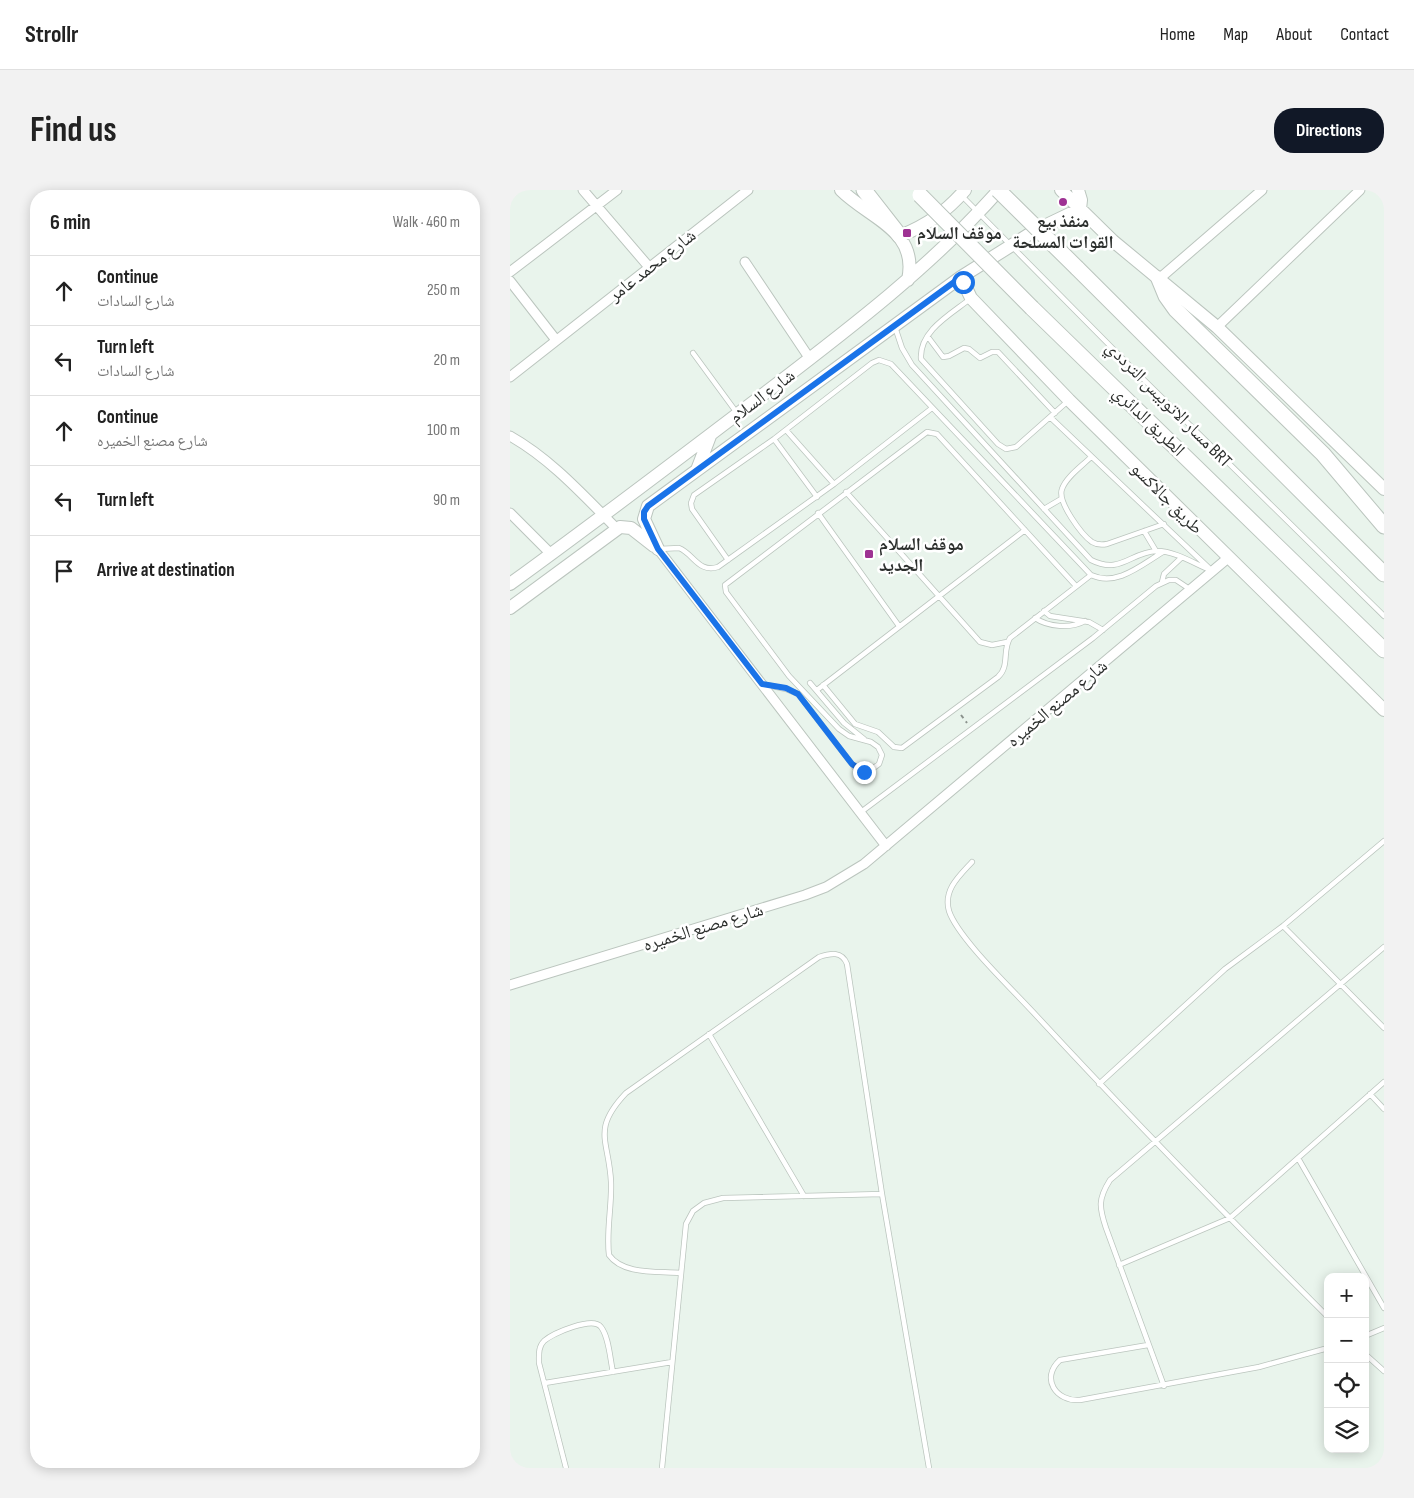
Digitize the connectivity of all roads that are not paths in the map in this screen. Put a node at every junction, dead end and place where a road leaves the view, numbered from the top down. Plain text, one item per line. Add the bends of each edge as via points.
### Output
1 (583, 190) edge
2 (617, 190) edge
3 (748, 190) edge
4 (842, 190) edge
5 (864, 190) edge
6 (957, 190) edge
7 (966, 190) edge
8 (998, 190) edge
9 (1061, 190) edge
10 (1078, 190) edge
11 (1262, 190) edge
12 (1360, 190) edge
13 (918, 192) edge
14 (598, 206) junction
15 (1080, 208) junction
16 (900, 236) junction
17 (745, 262) dead end
18 (649, 268) junction
19 (510, 272) edge
20 (961, 277) junction
21 (1159, 279) junction
22 (908, 280) junction
23 (510, 281) edge
24 (971, 298) junction
25 (895, 325) junction
26 (1217, 327) junction
27 (928, 337) junction
28 (556, 340) junction
29 (693, 353) dead end
30 (810, 359) junction
31 (510, 377) edge
32 (1069, 400) junction
33 (932, 408) junction
34 (1055, 413) junction
35 (738, 414) junction
36 (1050, 417) junction
37 (786, 430) junction
38 (711, 434) junction
39 (510, 436) edge
40 (774, 439) junction
41 (1091, 457) junction
42 (697, 470) junction
43 (834, 484) junction
44 (1384, 489) edge
45 (846, 492) junction
46 (817, 497) junction
47 (1061, 499) junction
48 (1044, 509) junction
49 (510, 513) edge
50 (818, 513) junction
51 (603, 515) junction
52 (1164, 524) junction
53 (1384, 526) edge
54 (617, 529) junction
55 (1025, 530) junction
56 (1144, 531) junction
57 (658, 549) junction
58 (1156, 551) junction
59 (1163, 552) junction
60 (551, 554) junction
61 (1180, 558) junction
62 (1228, 558) junction
63 (728, 560) junction
64 (1213, 572) junction
65 (1384, 574) edge
66 (1090, 575) junction
67 (1162, 582) junction
68 (510, 584) edge
69 (1076, 586) junction
70 (1192, 590) junction
71 (939, 596) junction
72 (510, 608) edge
73 (1044, 611) junction
74 (1384, 616) edge
75 (1035, 618) junction
76 (1085, 621) junction
77 (899, 626) junction
78 (1103, 630) junction
79 (1007, 642) junction
80 (1384, 650) edge
81 (810, 682) dead end
82 (762, 684) junction
83 (823, 685) junction
84 (817, 690) junction
85 (1384, 710) edge
86 (836, 714) junction
87 (830, 719) junction
88 (865, 740) junction
89 (859, 813) junction
90 (1384, 841) edge
91 (886, 846) junction
92 (972, 862) dead end
93 (1283, 926) junction
94 (1384, 947) edge
95 (510, 985) edge
96 (1340, 985) junction
97 (1384, 1028) edge
98 (709, 1034) junction
99 (1384, 1082) edge
100 (1099, 1084) junction
101 (1370, 1094) junction
102 (1384, 1109) edge
103 (1156, 1142) junction
104 (1298, 1158) junction
105 (882, 1194) junction
106 (804, 1196) junction
107 (1230, 1218) junction
108 (1119, 1265) junction
109 (680, 1273) junction
110 (1384, 1308) edge
111 (1324, 1313) edge
112 (1384, 1328) edge
113 (1369, 1334) edge
114 (1148, 1345) junction
115 (1324, 1349) edge
116 (1369, 1358) edge
117 (672, 1362) junction
118 (1384, 1371) edge
119 (612, 1372) junction
120 (545, 1383) junction
121 (1164, 1386) junction
122 (566, 1468) edge
123 (662, 1468) edge
124 (929, 1468) edge

1 - 14 street
2 - 14 street
3 - 18 street, شارع محمد عامر
4 - 16 street
5 - 16 highway
6 - 74 lane, مسار الاتوبيس الترددي BRT
7 - 16 street via 940,216
8 - 22 street, شارع السلام via 950,242
8 - 65 highway, bridge
9 - 15 street
10 - 15 street
11 - 21 street
12 - 26 street
13 - 80 highway, الطريق الدائري, bridge via 1032,308
14 - 18 street
14 - 19 street
15 - 20 street via 1036,230
15 - 21 street
16 - 22 street via 910,257
17 - 30 street
18 - 28 street, شارع محمد عامر
20 - 24 street, طريق جالاكسو
20 - 25 street
21 - 26 street
21 - 53 highway via 1176,310 1323,454
22 - 30 street, شارع السلام
23 - 28 street
24 - 27 lane via 938,324
24 - 32 street, طريق جالاكسو
25 - 42 street
25 - 48 lane via 902,348 912,365
26 - 44 street
27 - 34 lane via 943,357 964,348 980,358 998,352
27 - 36 lane via 921,354 924,364 1002,447 1016,447
28 - 31 street, شارع محمد عامر
29 - 35 lane
30 - 35 street, شارع السلام
32 - 34 lane
32 - 62 street, طريق جالاكسو
33 - 37 lane via 891,364 880,360
33 - 43 lane
33 - 66 lane
34 - 36 lane
35 - 38 street, شارع السلام
36 - 41 lane
37 - 40 lane
37 - 43 lane
38 - 42 street
38 - 51 street, شارع السلام
39 - 51 street via 543,459
40 - 46 lane
40 - 63 lane via 691,500 692,509
41 - 47 lane via 1064,484
41 - 52 lane
42 - 57 street via 646,509 645,523
43 - 46 lane
45 - 50 lane
45 - 55 lane via 923,434 931,432 937,434
45 - 71 lane
46 - 63 lane
47 - 48 lane
47 - 56 lane via 1094,543 1108,544
48 - 58 lane via 1091,560 1101,564 1117,565
49 - 60 street
50 - 77 lane
50 - 87 lane via 728,581 725,588 789,676
51 - 54 street
51 - 60 street, شارع السلام
52 - 56 lane
52 - 64 lane
54 - 57 street via 631,528
54 - 72 street
55 - 69 lane
55 - 71 lane
56 - 58 lane
57 - 63 lane via 680,548 705,568 718,567
57 - 82 street
58 - 59 lane
59 - 61 lane
59 - 66 lane via 1118,578 1106,580
60 - 68 street, شارع السلام
61 - 64 lane
61 - 67 lane via 1167,570
62 - 64 street, شارع مصنع الخميره
62 - 85 street, طريق جالاكسو
64 - 70 street, شارع مصنع الخميره
66 - 69 lane
67 - 70 lane via 1176,580
67 - 78 lane
69 - 73 lane
70 - 91 street, شارع مصنع الخميره
71 - 77 lane
71 - 79 lane via 980,642 992,645
73 - 75 lane
73 - 76 lane via 1054,618
75 - 76 lane via 1048,624 1067,626
75 - 79 lane
76 - 78 lane
77 - 83 lane
78 - 89 lane
79 - 83 lane via 1001,674 905,747 896,748 878,732 855,724
81 - 84 lane
82 - 88 lane via 786,688 798,694 855,768 868,772 879,764 882,755 878,746
82 - 89 street
83 - 84 lane
84 - 86 lane
86 - 87 lane
86 - 88 lane
87 - 88 lane via 844,732
89 - 91 street
90 - 93 lane
91 - 95 street, شارع مصنع الخميره via 846,877 805,895
92 - 100 lane via 947,895 949,911 978,953
93 - 96 lane
93 - 100 lane via 1224,969
94 - 96 lane
96 - 97 lane
96 - 103 lane
98 - 105 lane via 819,957 835,953 842,956 847,964
98 - 106 lane
98 - 109 lane via 626,1093 607,1118 604,1132 611,1181 609,1255 614,1263 625,1268
99 - 101 lane
100 - 103 lane
101 - 102 lane
101 - 104 lane
103 - 107 lane
103 - 108 lane via 1110,1180 1101,1194 1100,1210
104 - 107 lane
104 - 110 lane
105 - 106 lane
105 - 124 lane
106 - 109 lane via 723,1198 704,1203 693,1211 686,1224
107 - 108 lane
107 - 111 lane
108 - 114 lane
109 - 117 lane
112 - 113 lane
114 - 121 lane
114 - 121 lane via 1060,1360 1052,1367 1055,1390 1062,1398 1071,1400
115 - 121 lane via 1259,1367
116 - 118 lane
117 - 119 lane
117 - 123 lane
119 - 120 lane
119 - 120 lane via 602,1327 596,1322 587,1323 544,1341 539,1350
120 - 122 lane

